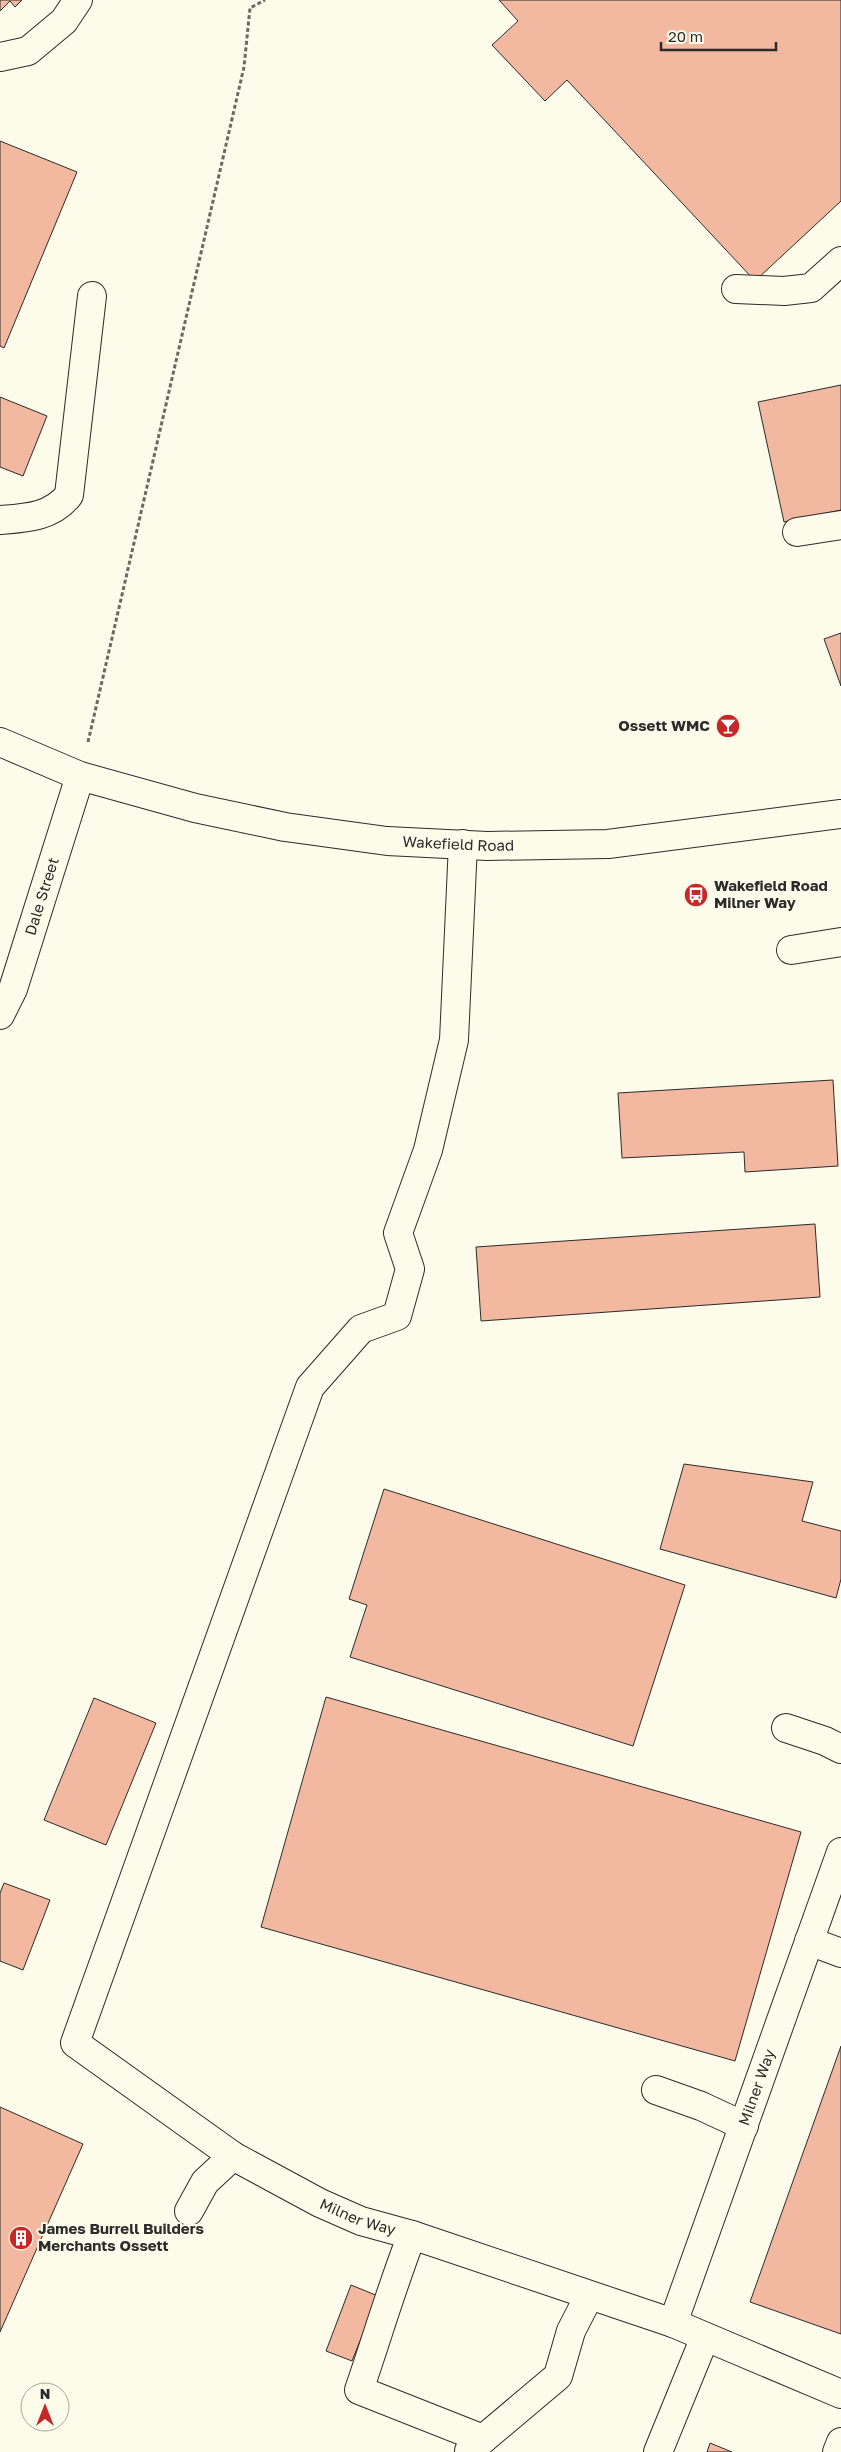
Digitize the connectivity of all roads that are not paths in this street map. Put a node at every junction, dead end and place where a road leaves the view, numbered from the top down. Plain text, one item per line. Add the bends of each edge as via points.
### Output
1 (78, 0) edge
2 (0, 57) edge
3 (841, 262) edge
4 (736, 290) dead end
5 (92, 296) dead end
6 (0, 520) edge
7 (841, 525) edge
8 (797, 532) dead end
9 (0, 742) edge
10 (80, 776) junction
11 (840, 819) edge
12 (463, 844) junction
13 (841, 942) edge
14 (791, 950) dead end
15 (6, 986) edge
16 (0, 1015) edge
17 (786, 1728) dead end
18 (841, 1749) edge
19 (841, 1852) edge
20 (809, 1941) junction
21 (841, 1953) edge
22 (656, 2090) dead end
23 (744, 2126) junction
24 (233, 2156) junction
25 (189, 2211) dead end
26 (412, 2235) junction
27 (589, 2296) junction
28 (673, 2322) junction
29 (705, 2337) junction
30 (841, 2394) edge
31 (841, 2442) edge
32 (475, 2446) edge
33 (658, 2452) edge
34 (837, 2452) edge

1 - 2 street via 64,21 28,51
3 - 4 street via 811,288
5 - 6 street via 69,495 46,513
7 - 8 street
9 - 10 street, Wakefield Road
10 - 12 street, Wakefield Road via 195,808 285,827 387,841
10 - 15 street, Dale Street
11 - 12 street, Wakefield Road via 608,844
12 - 24 street, Milner Way via 454,1040 428,1150 398,1233 410,1269 396,1316 361,1329 310,1387 75,2043
13 - 14 street
15 - 16 street, Dale Street
17 - 18 street
19 - 20 street, Milner Way
20 - 21 street
20 - 23 street, Milner Way
22 - 23 street
23 - 28 street, Milner Way
24 - 25 street via 205,2182
24 - 26 street, Milner Way via 337,2210 362,2221
26 - 27 street, Milner Way
26 - 32 street via 359,2390
27 - 28 street, Milner Way
27 - 32 street via 571,2332 558,2376
28 - 29 street, Milner Way
29 - 30 street, Milner Way
29 - 33 street
31 - 34 street

